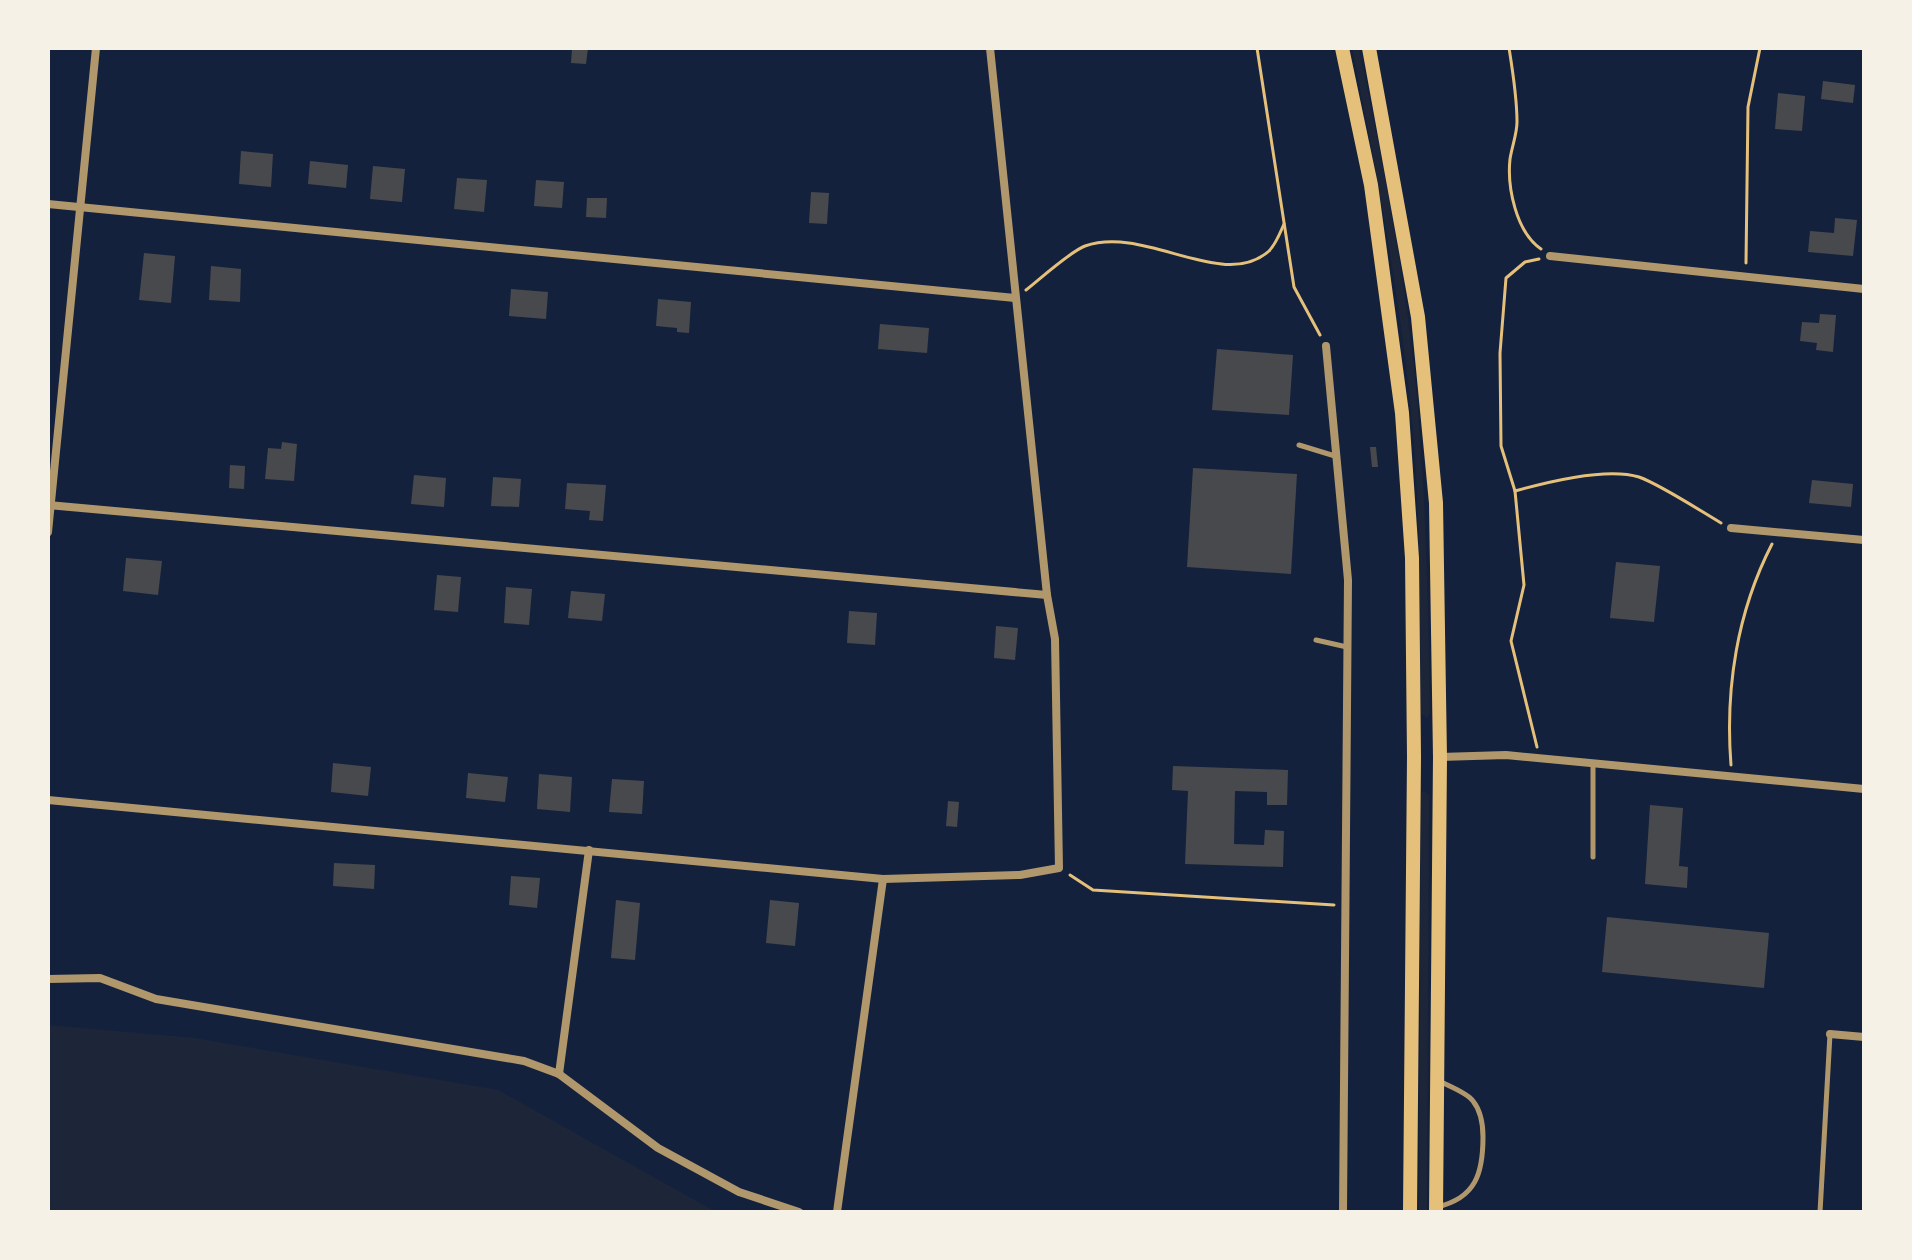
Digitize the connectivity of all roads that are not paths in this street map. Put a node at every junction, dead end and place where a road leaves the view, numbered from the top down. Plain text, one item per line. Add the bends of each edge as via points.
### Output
1 (96, 48) edge
2 (990, 48) edge
3 (1342, 48) edge
4 (1369, 48) edge
5 (48, 204) edge
6 (81, 207) junction
7 (1550, 256) road end
8 (1864, 289) edge
9 (1015, 298) junction
10 (1326, 346) road end
11 (1299, 445) dead end
12 (1336, 457) junction
13 (49, 505) edge
14 (1731, 528) road end
15 (48, 532) edge
16 (1864, 540) edge
17 (1047, 595) junction
18 (1316, 640) dead end
19 (1348, 647) junction
20 (1414, 757) junction
21 (1440, 757) junction
22 (1593, 763) junction
23 (1864, 789) edge
24 (48, 800) edge
25 (589, 850) junction
26 (1593, 857) dead end
27 (883, 879) junction
28 (48, 979) edge
29 (1830, 1034) joint
30 (1864, 1037) edge
31 (559, 1074) junction
32 (1436, 1080) junction
33 (1436, 1210) edge
34 (799, 1212) edge
35 (837, 1212) edge
36 (1343, 1212) edge
37 (1410, 1212) edge
38 (1820, 1212) edge

1 - 6 street
2 - 9 street
3 - 20 main road via 1371,185 1402,413 1412,558
4 - 21 main road via 1418,317 1436,503
5 - 6 street
6 - 9 street
6 - 13 street
7 - 8 street
9 - 17 street
10 - 12 street
11 - 12 lane
12 - 19 street via 1348,580
13 - 15 street
13 - 17 street
14 - 16 street
17 - 27 street via 1055,639 1059,868 1020,875
18 - 19 lane
19 - 36 street
20 - 21 main road
20 - 37 main road
21 - 22 street via 1506,755
21 - 32 main road
22 - 23 street
22 - 26 lane
24 - 25 street
25 - 27 street
25 - 31 street
27 - 35 street
28 - 31 street via 100,978 156,999 524,1061
29 - 30 street
29 - 38 lane
31 - 34 street via 658,1148 739,1192
32 - 33 main road
32 - 33 lane via 1473,1101 1483,1124 1483,1164 1465,1195

